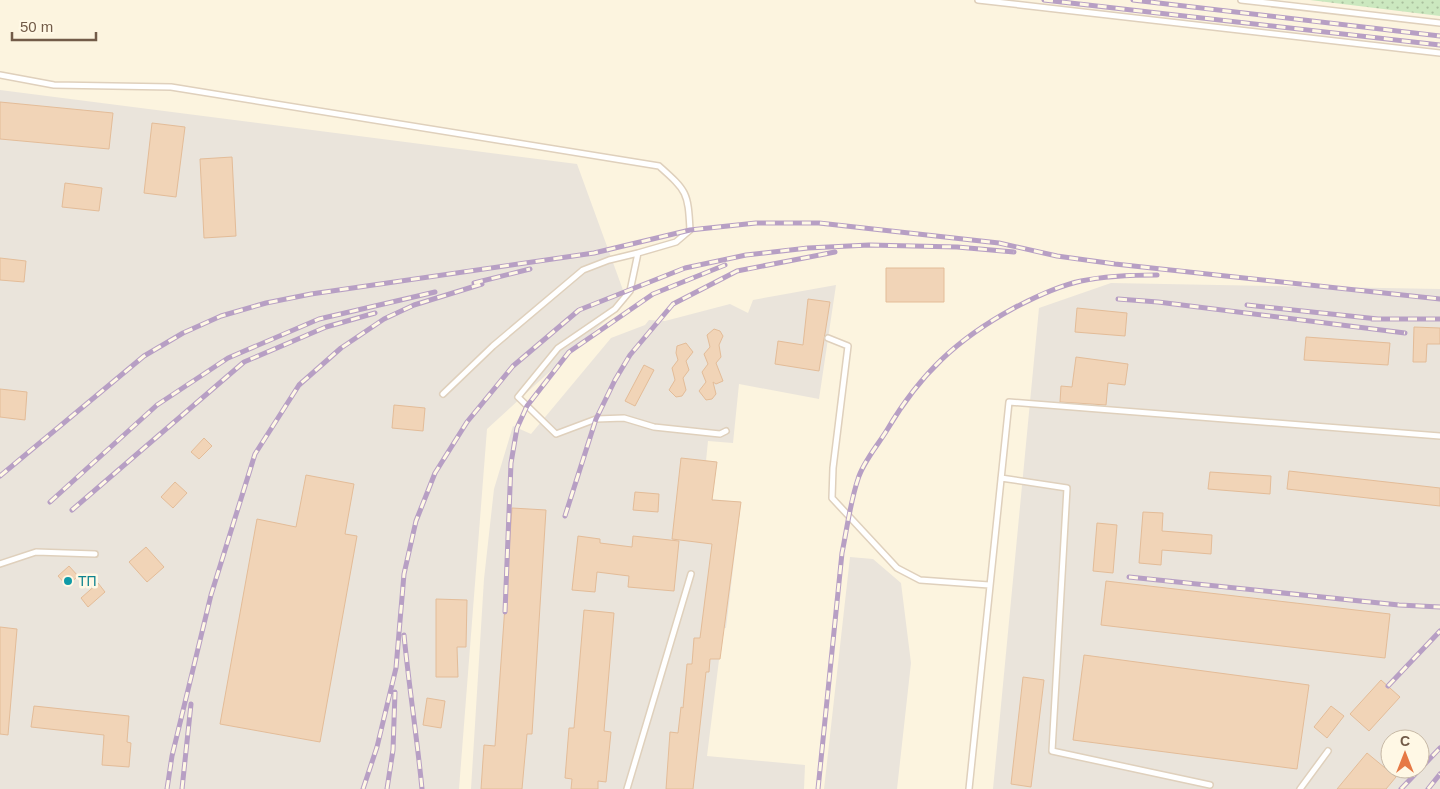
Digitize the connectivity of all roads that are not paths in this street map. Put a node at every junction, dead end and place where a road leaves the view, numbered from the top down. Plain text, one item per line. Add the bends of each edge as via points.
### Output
1 (978, 0) edge
2 (1241, 0) edge
3 (1440, 23) edge
4 (1440, 53) edge
5 (0, 75) edge
6 (638, 253) junction
7 (828, 338) dead end
8 (443, 394) dead end
9 (726, 431) dead end
10 (1440, 436) edge
11 (1001, 478) junction
12 (95, 554) dead end
13 (0, 564) edge
14 (691, 574) dead end
15 (989, 585) junction
16 (1328, 751) dead end
17 (1210, 785) dead end
18 (627, 789) edge
19 (969, 789) edge
20 (1300, 789) edge

1 - 4 lane
2 - 3 lane
5 - 6 lane via 54,84 171,87 659,166 684,188 690,230 676,242
6 - 8 lane via 583,270 493,346
6 - 9 lane via 630,291 615,308 558,348 518,397 556,434 596,419 624,418 654,427 720,434
7 - 15 lane via 848,346 832,498 897,568 920,580
10 - 11 lane via 1009,402
11 - 15 lane
11 - 17 lane via 1067,488 1052,751
12 - 13 lane via 36,552
14 - 18 lane
15 - 19 lane
16 - 20 lane

